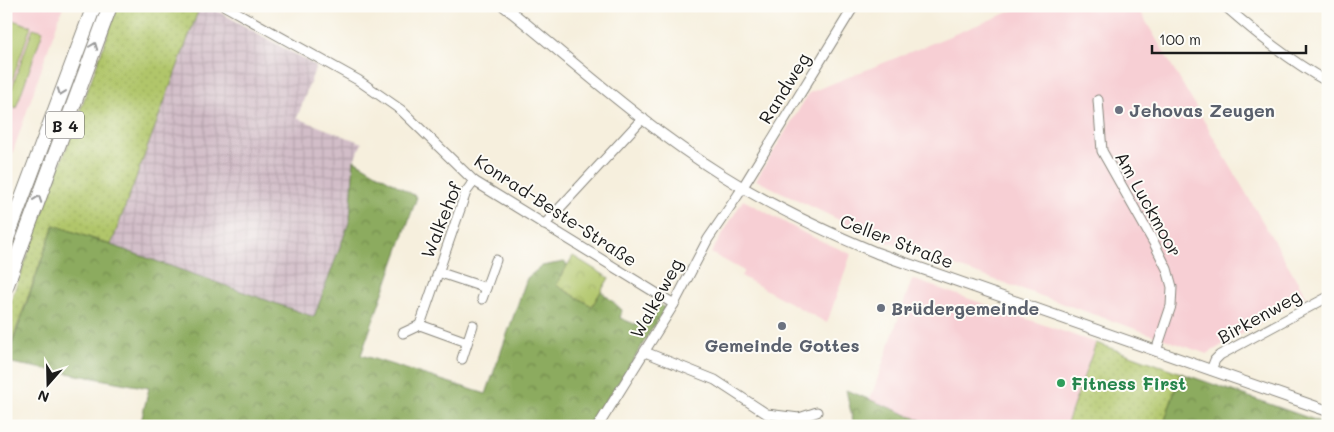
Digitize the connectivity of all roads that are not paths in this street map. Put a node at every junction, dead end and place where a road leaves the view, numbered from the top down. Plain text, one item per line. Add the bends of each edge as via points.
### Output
1 (94, 6) edge
2 (110, 6) edge
3 (225, 6) edge
4 (504, 6) edge
5 (854, 6) edge
6 (1225, 6) edge
7 (1328, 82) edge
8 (1098, 100) dead end
9 (643, 118) junction
10 (474, 181) junction
11 (743, 187) junction
12 (544, 225) junction
13 (7, 241) edge
14 (496, 260) dead end
15 (438, 272) junction
16 (6, 287) edge
17 (486, 288) junction
18 (1328, 297) edge
19 (482, 299) dead end
20 (674, 304) junction
21 (420, 325) junction
22 (473, 325) dead end
23 (403, 333) dead end
24 (467, 342) junction
25 (1156, 351) junction
26 (645, 352) junction
27 (462, 358) dead end
28 (1216, 362) junction
29 (1328, 411) edge
30 (817, 412) dead end
31 (598, 426) edge

1 -> 13 highway, B 4
16 -> 2 highway, B 4
3 - 10 street, Konrad-Beste-Straße via 395,104
4 - 9 street, Celler Straße
5 - 11 street, Randweg
6 - 7 street via 1259,35
8 - 25 street, Am Luckmoor via 1102,151 1154,243 1172,287 1171,306
9 - 11 street, Celler Straße
9 - 12 street
10 - 12 street, Konrad-Beste-Straße
10 - 15 street, Walkehof via 466,192
11 - 20 street, Walkeweg via 708,239
11 - 25 street, Celler Straße via 815,226 878,253
12 - 20 street, Konrad-Beste-Straße
14 - 17 street
15 - 17 street, Walkehof
15 - 21 street, Walkehof
17 - 19 street
18 - 28 street, Birkenweg
20 - 26 street, Walkeweg
21 - 23 street
21 - 24 street
22 - 24 street
24 - 27 street
25 - 28 street, Celler Straße
26 - 30 street via 715,380 767,414 799,418
26 - 31 street, Walkeweg
28 - 29 street, Celler Straße

